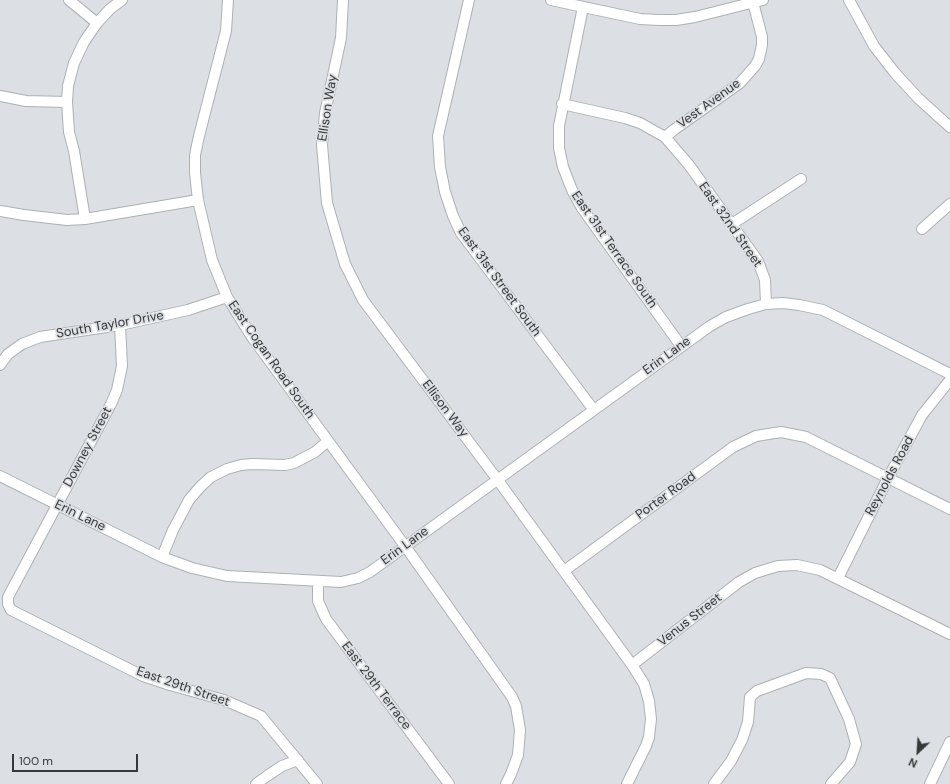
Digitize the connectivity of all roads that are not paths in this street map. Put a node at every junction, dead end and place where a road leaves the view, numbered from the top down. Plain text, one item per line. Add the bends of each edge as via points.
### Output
1 (69, 0) edge
2 (122, 0) edge
3 (228, 0) edge
4 (343, 0) edge
5 (469, 0) edge
6 (551, 0) edge
7 (850, 0) edge
8 (758, 1) edge
9 (582, 7) junction
10 (97, 23) junction
11 (0, 96) edge
12 (67, 102) junction
13 (562, 104) junction
14 (950, 127) edge
15 (665, 137) junction
16 (800, 179) dead end
17 (198, 200) junction
18 (950, 204) edge
19 (0, 211) edge
20 (85, 219) junction
21 (732, 224) junction
22 (922, 229) dead end
23 (227, 296) junction
24 (766, 304) junction
25 (120, 325) junction
26 (681, 346) junction
27 (0, 365) edge
28 (950, 374) edge
29 (950, 380) edge
30 (593, 409) junction
31 (328, 441) junction
32 (0, 476) edge
33 (888, 478) junction
34 (497, 479) junction
35 (56, 504) junction
36 (950, 509) edge
37 (405, 546) junction
38 (162, 557) junction
39 (564, 571) junction
40 (838, 578) junction
41 (318, 582) junction
42 (8, 604) joint
43 (950, 634) edge
44 (632, 665) junction
45 (950, 742) edge
46 (947, 756) edge
47 (298, 760) junction
48 (256, 784) edge
49 (317, 784) edge
50 (449, 784) edge
51 (506, 784) edge
52 (627, 784) edge
53 (714, 784) edge
54 (831, 784) edge
55 (930, 784) edge

1 - 10 street
2 - 10 street
3 - 17 street, East Cogan Road South via 226,31 196,155
4 - 34 street, Ellison Way via 341,38 325,113 322,145 327,203 345,264 363,300
5 - 30 street, East 31st Street South via 438,136 445,192 461,233
6 - 9 street
7 - 14 street via 882,57 918,98
8 - 9 street via 695,17 671,20 640,19
8 - 15 street, Vest Avenue via 762,45 755,66 740,83
9 - 13 street, East 31st Terrace South
10 - 12 street via 74,63
11 - 12 street
12 - 20 street via 69,132
13 - 15 street, East 32nd Street via 625,118
13 - 26 street, East 31st Terrace South via 559,148 572,190 582,208
15 - 21 street, East 32nd Street
16 - 21 street
17 - 20 street
17 - 23 street, East Cogan Road South via 212,260
18 - 22 street
19 - 20 street via 67,220
21 - 24 street, East 32nd Street via 762,269
23 - 25 street, South Taylor Drive via 188,310
23 - 31 street, East Cogan Road South via 252,337
24 - 26 street, Erin Lane via 726,317
24 - 28 street via 783,303 823,310
25 - 27 street, South Taylor Drive via 40,337 22,344 8,354
25 - 35 street, Downey Street via 122,366 117,390
26 - 30 street, Erin Lane
29 - 33 street, Reynolds Road via 922,415
30 - 34 street, Erin Lane
31 - 37 street, East Cogan Road South
31 - 38 street via 315,452 294,463 241,465 211,477 189,500
32 - 35 street, Erin Lane
33 - 36 street
33 - 39 street, Porter Road via 806,437 781,432 756,436 733,447
33 - 40 street, Reynolds Road
34 - 37 street, Erin Lane
34 - 39 street, Ellison Way
35 - 38 street, Erin Lane
35 - 42 street, Downey Street via 8,597
37 - 41 street, Erin Lane via 358,578 341,582
37 - 51 street, East Cogan Road South via 516,706 520,730 518,755
38 - 41 street, Erin Lane via 192,568 227,576
39 - 44 street, Ellison Way
40 - 43 street
40 - 44 street, Venus Street via 820,570 797,565 778,566 755,573 739,582
41 - 50 street, East 29th Terrace via 318,601 326,618
42 - 47 street, East 29th Street via 11,610 143,676 224,700 261,716
44 - 52 street, Ellison Way via 644,684 651,719 646,746
45 - 46 street
46 - 55 street
47 - 48 street via 282,766
47 - 49 street, East 29th Street
53 - 54 street via 742,740 748,722 750,697 758,690 806,673 821,674 830,678 849,719 856,744 850,762

